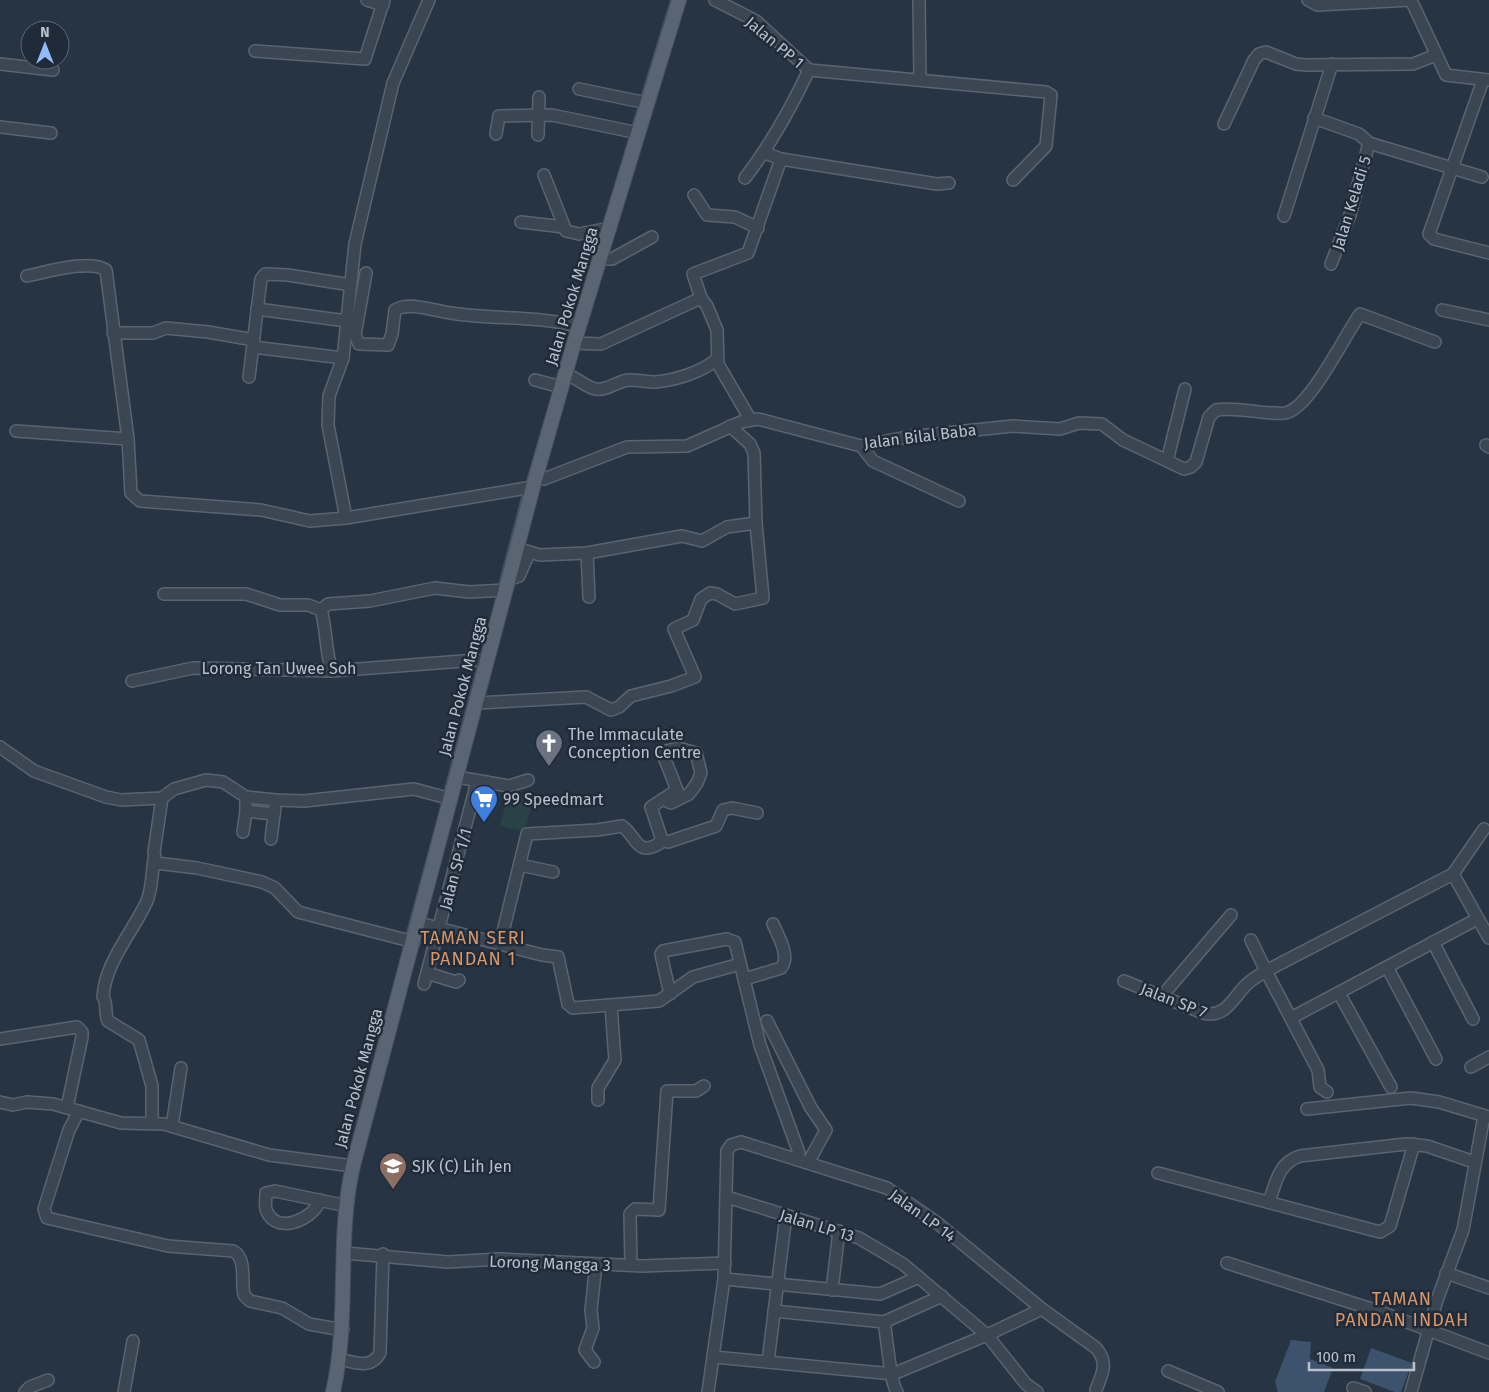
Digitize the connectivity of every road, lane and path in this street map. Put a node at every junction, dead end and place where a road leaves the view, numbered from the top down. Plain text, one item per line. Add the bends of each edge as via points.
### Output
1 (367, 0) edge
2 (429, 0) edge
3 (678, 0) edge
4 (715, 0) edge
5 (918, 0) edge
6 (1308, 0) edge
7 (1411, 0) edge
8 (383, 2) edge
9 (255, 51) dead end
10 (1436, 55) junction
11 (0, 64) edge
12 (1332, 64) junction
13 (20, 66) edge
14 (809, 70) junction
15 (920, 79) junction
16 (1486, 80) edge
17 (579, 89) dead end
18 (539, 97) dead end
19 (642, 102) junction
20 (538, 116) junction
21 (1314, 118) junction
22 (1224, 124) dead end
23 (0, 127) edge
24 (632, 132) junction
25 (51, 133) dead end
26 (496, 134) dead end
27 (538, 135) dead end
28 (1369, 143) junction
29 (765, 153) junction
30 (781, 159) junction
31 (1452, 167) junction
32 (544, 174) dead end
33 (1482, 176) dead end
34 (746, 178) dead end
35 (1013, 180) dead end
36 (949, 183) dead end
37 (694, 195) dead end
38 (1284, 216) dead end
39 (521, 222) dead end
40 (564, 228) junction
41 (758, 228) junction
42 (604, 229) junction
43 (652, 237) dead end
44 (1489, 253) edge
45 (600, 259) junction
46 (1332, 264) dead end
47 (366, 273) dead end
48 (27, 276) dead end
49 (351, 285) junction
50 (701, 298) junction
51 (257, 309) junction
52 (1442, 310) dead end
53 (347, 320) junction
54 (1489, 320) edge
55 (574, 326) junction
56 (113, 333) junction
57 (1435, 342) dead end
58 (574, 343) junction
59 (253, 344) junction
60 (343, 358) junction
61 (717, 359) junction
62 (249, 377) dead end
63 (535, 380) dead end
64 (559, 383) junction
65 (1185, 389) dead end
66 (750, 419) junction
67 (730, 426) junction
68 (16, 431) dead end
69 (128, 439) junction
70 (862, 446) junction
71 (1167, 460) junction
72 (528, 486) junction
73 (959, 501) dead end
74 (346, 518) junction
75 (756, 523) junction
76 (523, 550) junction
77 (587, 553) junction
78 (503, 586) junction
79 (164, 594) dead end
80 (589, 597) dead end
81 (321, 610) junction
82 (482, 661) junction
83 (332, 671) junction
84 (132, 681) dead end
85 (477, 703) junction
86 (0, 747) edge
87 (457, 777) junction
88 (528, 780) dead end
89 (477, 782) junction
90 (246, 797) junction
91 (446, 797) junction
92 (162, 798) junction
93 (664, 799) junction
94 (276, 800) junction
95 (246, 811) junction
96 (757, 813) dead end
97 (274, 814) junction
98 (243, 832) dead end
99 (271, 839) dead end
100 (661, 840) junction
101 (1489, 843) edge
102 (154, 859) junction
103 (520, 865) junction
104 (553, 872) dead end
105 (1453, 874) junction
106 (1231, 915) dead end
107 (1477, 919) junction
108 (419, 923) junction
109 (773, 924) dead end
110 (439, 929) junction
111 (1489, 938) edge
112 (1250, 940) dead end
113 (409, 941) junction
114 (1433, 942) junction
115 (500, 944) junction
116 (740, 964) junction
117 (1388, 967) junction
118 (1266, 971) junction
119 (745, 979) junction
120 (459, 980) dead end
121 (1124, 981) dead end
122 (1339, 993) junction
123 (670, 994) junction
124 (1162, 996) junction
125 (611, 1006) junction
126 (1291, 1018) junction
127 (1473, 1018) dead end
128 (767, 1021) dead end
129 (0, 1039) edge
130 (1489, 1057) edge
131 (1436, 1059) dead end
132 (1471, 1067) dead end
133 (181, 1068) dead end
134 (704, 1086) dead end
135 (1391, 1087) dead end
136 (1328, 1092) dead end
137 (598, 1100) dead end
138 (0, 1102) edge
139 (67, 1108) junction
140 (1307, 1109) dead end
141 (79, 1111) junction
142 (1486, 1116) edge
143 (152, 1123) junction
144 (172, 1126) junction
145 (1414, 1144) junction
146 (803, 1162) junction
147 (1474, 1162) junction
148 (349, 1165) junction
149 (1158, 1173) dead end
150 (727, 1197) junction
151 (320, 1200) junction
152 (1269, 1202) junction
153 (342, 1205) junction
154 (786, 1215) junction
155 (839, 1231) junction
156 (345, 1252) junction
157 (383, 1254) junction
158 (725, 1263) junction
159 (1227, 1263) dead end
160 (596, 1264) junction
161 (631, 1265) junction
162 (1446, 1273) junction
163 (919, 1277) junction
164 (724, 1279) junction
165 (778, 1284) junction
166 (1489, 1288) edge
167 (832, 1290) junction
168 (942, 1296) junction
169 (1042, 1309) junction
170 (774, 1311) junction
171 (884, 1322) junction
172 (337, 1329) junction
173 (1428, 1329) junction
174 (987, 1335) junction
175 (133, 1341) dead end
176 (1489, 1353) edge
177 (714, 1357) junction
178 (339, 1359) junction
179 (594, 1362) dead end
180 (768, 1362) junction
181 (1168, 1371) dead end
182 (893, 1374) junction
183 (48, 1380) dead end
184 (1353, 1388) dead end
185 (1096, 1390) dead end
186 (25, 1392) edge
187 (124, 1392) edge
188 (333, 1392) edge
189 (708, 1392) edge
190 (896, 1392) edge
191 (1037, 1392) edge
192 (1218, 1392) edge
193 (1366, 1392) edge
194 (1412, 1392) edge

1 - 8 street
2 - 49 street via 393,83 356,244
3 - 19 main road, Jalan Pokok Mangga
4 - 14 street, Jalan PP 1 via 756,21
5 - 15 street
6 - 7 street via 1317,5
7 - 10 street
8 - 9 street via 365,59
10 - 12 street via 1413,64
10 - 16 street via 1446,75
11 - 13 street
12 - 21 street
12 - 22 street via 1296,64 1266,52 1259,54
14 - 15 street
14 - 29 street
15 - 35 street via 1041,91 1051,95 1046,146
16 - 31 street
17 - 19 street
18 - 20 street
19 - 24 main road, Jalan Pokok Mangga
20 - 24 street via 552,115
20 - 26 street via 499,116
20 - 27 street
21 - 28 street, Jalan Keladi 5 via 1359,134
21 - 38 street
23 - 25 street
24 - 42 main road, Jalan Pokok Mangga
28 - 31 street
28 - 46 street, Jalan Keladi 5 via 1350,215
29 - 30 street
29 - 34 street
30 - 36 street via 937,184
30 - 41 street
31 - 33 street
31 - 44 street via 1429,234 1434,240
32 - 40 street
37 - 41 street via 707,215 735,217
39 - 40 street
40 - 42 street via 572,234
41 - 50 street via 745,255 693,274
42 - 45 main road, Jalan Pokok Mangga
43 - 45 street via 612,259
45 - 55 main road, Jalan Pokok Mangga
47 - 55 street via 356,335 359,344 388,345 395,310 405,306
48 - 56 street, Jalan Bilal Baba via 83,266 98,266 106,270
49 - 51 street via 265,274 261,279
49 - 53 street
50 - 58 street via 601,344
50 - 61 street via 717,330
51 - 53 street
51 - 59 street
52 - 54 street
53 - 60 street
55 - 58 main road, Jalan Pokok Mangga
56 - 59 street via 153,333 166,328 208,332
56 - 69 street, Jalan Bilal Baba
57 - 71 street, Jalan Bilal Baba via 1360,314 1329,366 1294,411 1216,410 1209,417 1196,462 1184,469
58 - 64 main road, Jalan Pokok Mangga
59 - 60 street
59 - 62 street
60 - 74 street via 329,396 328,425
61 - 64 street via 708,366 657,382 630,380 597,389 587,387 576,377
61 - 66 street
63 - 64 street
64 - 72 main road, Jalan Pokok Mangga
65 - 71 street
66 - 67 street, Jalan Bilal Baba
66 - 70 street, Jalan Bilal Baba via 765,420
67 - 72 street, Jalan Bilal Baba via 687,446 627,447
67 - 75 street via 750,444 754,453
68 - 69 street
69 - 74 street, Jalan Bilal Baba via 132,493 140,501 261,510 310,522
70 - 71 street, Jalan Bilal Baba via 907,437 1013,426 1060,429 1079,423 1102,424 1123,440
70 - 73 street via 873,461
72 - 74 street, Jalan Bilal Baba
72 - 76 main road, Jalan Pokok Mangga
75 - 77 street via 727,527 702,541 682,536
75 - 85 street via 763,598 735,604 710,593 701,600 693,620 674,629 695,677 631,696 611,710 586,697
76 - 77 street via 540,555
76 - 78 main road, Jalan Pokok Mangga
77 - 80 street
78 - 81 street via 469,592 434,588 328,604
78 - 82 main road, Jalan Pokok Mangga
79 - 81 street via 246,594 280,605 308,605
81 - 83 street
82 - 83 street, Lorong Tan Uwee Soh
82 - 85 main road, Jalan Pokok Mangga
83 - 84 street, Lorong Tan Uwee Soh via 193,668
85 - 87 main road, Jalan Pokok Mangga
86 - 92 street via 34,771 106,798
87 - 89 street
87 - 91 main road, Jalan Pokok Mangga
88 - 89 street via 509,786
89 - 110 street, Jalan SP 1/1
90 - 92 street via 224,782 206,780 174,789
90 - 94 street
90 - 95 street
91 - 94 street via 414,789 304,801
91 - 108 main road, Jalan Pokok Mangga
92 - 102 street
93 - 93 street via 677,790 662,752 678,748 696,753 701,773 693,790 671,803
93 - 100 street via 651,807
94 - 97 street
95 - 97 street
95 - 98 street
96 - 100 street via 732,808 723,810 716,826 668,842
97 - 99 street
100 - 103 street via 655,846 642,848 627,829 616,825 597,830 527,834
101 - 105 street via 1481,833
102 - 113 street via 156,863 262,882 276,888 298,912
102 - 143 street via 148,900 110,970 104,983 103,997 107,1001 108,1021 139,1040 152,1086
103 - 104 street
103 - 115 street
105 - 107 street
105 - 118 street
106 - 124 street
107 - 111 street
107 - 114 street
108 - 110 street
108 - 113 main road, Jalan Pokok Mangga
109 - 119 street via 785,954 784,964 781,968
110 - 115 street
110 - 120 street, Jalan SP 1/1 via 425,979
112 - 118 street
113 - 148 main road, Jalan Pokok Mangga
114 - 117 street
114 - 127 street
115 - 125 street via 558,956 570,1007
116 - 119 street
116 - 123 street via 693,977
116 - 123 street via 735,942 727,938 665,950 661,954
117 - 122 street
117 - 131 street
118 - 124 street, Jalan SP 7 via 1251,980 1226,1008 1216,1014 1203,1013
118 - 126 street
119 - 146 street via 760,1045
121 - 124 street, Jalan SP 7
122 - 126 street
122 - 135 street
123 - 125 street via 659,1001
125 - 137 street via 615,1060 598,1088
126 - 136 street via 1318,1070 1320,1087
128 - 146 street via 826,1130
129 - 139 street via 70,1026 82,1032
130 - 132 street
133 - 144 street
134 - 161 street via 696,1091 666,1091 659,1210 635,1209 630,1214
138 - 139 street via 13,1105 27,1102 53,1104
139 - 141 street
140 - 142 street via 1411,1098 1439,1102
141 - 143 street via 120,1123
141 - 172 street via 69,1130 44,1209 47,1218 168,1246 233,1251 242,1260 244,1296 250,1301 282,1308 309,1324
142 - 147 street
143 - 144 street
144 - 148 street via 269,1155
145 - 147 street
145 - 152 street via 1290,1159 1279,1171
145 - 152 street via 1392,1220 1386,1230 1373,1231
146 - 150 street, Jalan LP 14 via 740,1142 728,1148
146 - 169 street, Jalan LP 14 via 887,1188 936,1222
147 - 162 street via 1462,1230
148 - 153 main road, Jalan Pokok Mangga
149 - 152 street
150 - 154 street, Jalan LP 13
150 - 158 street
151 - 151 street via 270,1191 266,1193 265,1208 267,1214 285,1223 305,1219
151 - 153 street
153 - 156 main road, Jalan Pokok Mangga
154 - 155 street, Jalan LP 13
154 - 165 street
155 - 163 street, Jalan LP 13 via 860,1238
155 - 167 street
156 - 157 street, Lorong Mangga 3
156 - 172 main road, Jalan Pokok Mangga
157 - 160 street, Lorong Mangga 3 via 448,1262 500,1259
157 - 178 street via 380,1353 365,1365
158 - 161 street, Lorong Mangga 3
158 - 164 street
159 - 173 street
160 - 161 street, Lorong Mangga 3
160 - 179 street via 593,1328 585,1350
162 - 166 street
162 - 173 street
163 - 167 street via 880,1294
163 - 168 street, Jalan LP 13
164 - 165 street
164 - 177 street
165 - 167 street
165 - 170 street
168 - 171 street
168 - 174 street, Jalan LP 13
169 - 174 street
169 - 185 street, Jalan LP 14 via 1102,1354 1105,1365
170 - 171 street
170 - 180 street
171 - 182 street
172 - 178 main road, Jalan Pokok Mangga
173 - 176 street
173 - 194 street
174 - 182 street
174 - 191 street, Jalan LP 13 via 1026,1384
175 - 187 street
177 - 180 street
177 - 189 street
178 - 188 main road, Jalan Pokok Mangga
180 - 182 street
181 - 192 street
182 - 190 street via 892,1385
183 - 186 street
184 - 193 street

